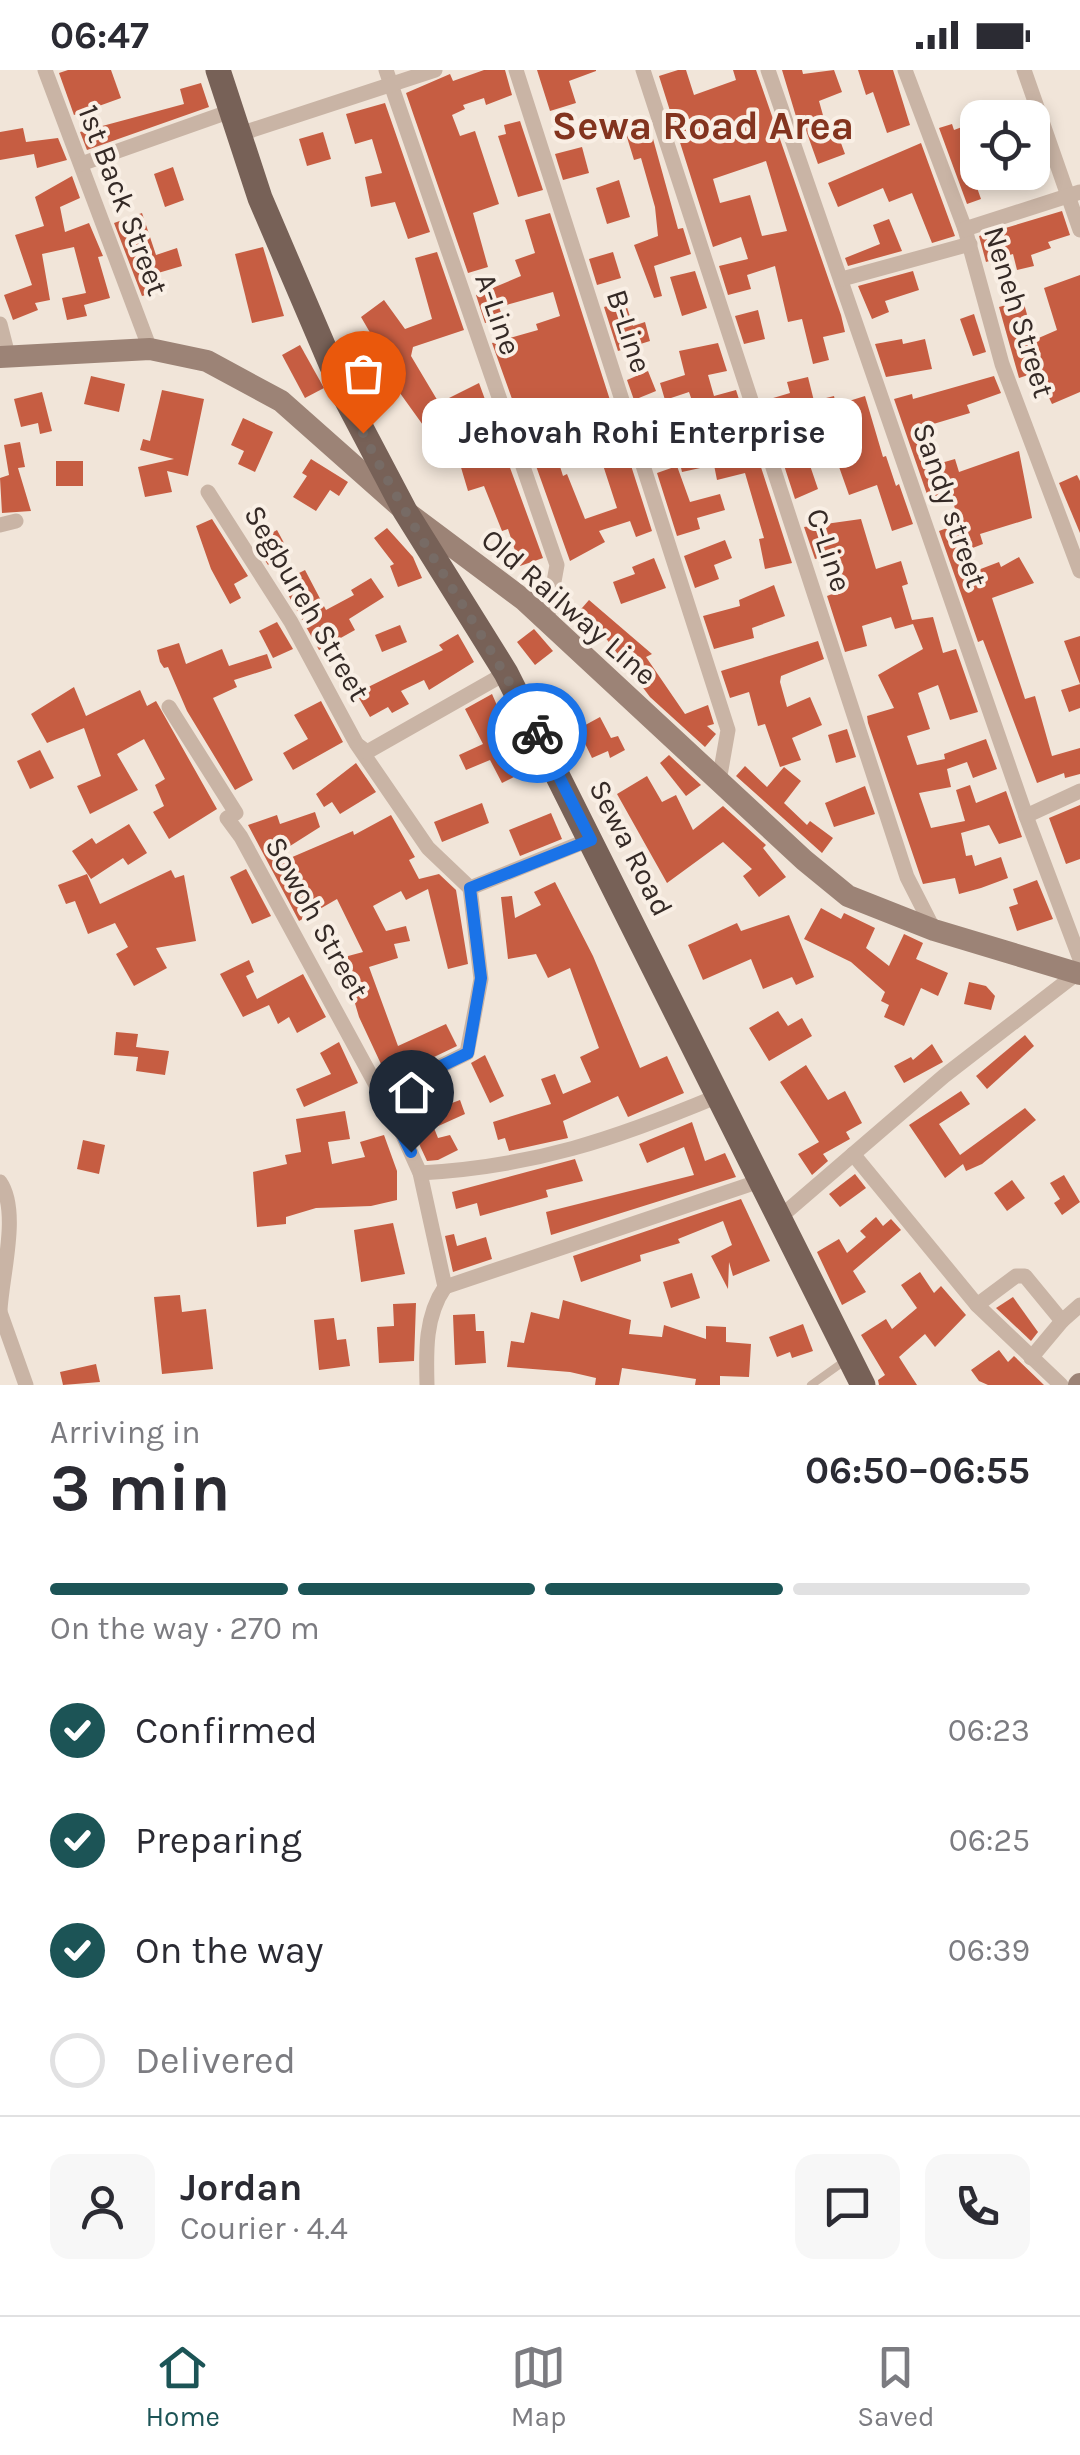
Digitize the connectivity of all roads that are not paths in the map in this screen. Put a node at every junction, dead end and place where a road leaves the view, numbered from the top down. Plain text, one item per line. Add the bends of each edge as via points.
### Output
1 (46, 70) edge
2 (218, 70) edge
3 (435, 70) edge
4 (516, 70) edge
5 (643, 70) edge
6 (768, 70) edge
7 (905, 70) edge
8 (1024, 70) edge
9 (388, 77) edge
10 (234, 123) junction
11 (82, 164) junction
12 (1074, 194) edge
13 (1080, 230) edge
14 (968, 236) junction
15 (842, 279) junction
16 (0, 324) edge
17 (150, 349) junction
18 (4, 356) edge
19 (208, 492) dead end
20 (405, 511) junction
21 (1080, 571) edge
22 (547, 620) junction
23 (506, 674) junction
24 (169, 707) dead end
25 (356, 744) junction
26 (719, 781) junction
27 (1080, 791) edge
28 (1026, 816) junction
29 (591, 840) junction
30 (470, 888) junction
31 (934, 930) junction
32 (1079, 969) edge
33 (382, 1095) junction
34 (718, 1096) junction
35 (853, 1154) junction
36 (420, 1173) junction
37 (760, 1181) junction
38 (0, 1182) edge
39 (778, 1218) junction
40 (445, 1287) junction
41 (976, 1305) junction
42 (1080, 1305) edge
43 (0, 1311) edge
44 (1062, 1321) junction
45 (850, 1357) junction
46 (1031, 1358) junction
47 (26, 1385) edge
48 (427, 1385) edge
49 (811, 1385) edge
50 (864, 1385) edge
51 (1061, 1385) edge

1 - 11 street, 1st Back Street
2 - 10 main road, Sewa Road
3 - 9 street
4 - 26 street, B-Line via 728,730
5 - 31 street, C-Line via 907,877
6 - 15 street, Sandy street
7 - 14 street, Neneh Street
8 - 12 street
9 - 10 street
9 - 22 street, A-Line via 557,565
10 - 11 street
10 - 20 main road, Sewa Road via 287,268
11 - 17 street, 1st Back Street
12 - 13 street
12 - 14 street
14 - 15 street
14 - 21 street, Neneh Street via 1002,364
15 - 28 street, Sandy street
16 - 18 street
17 - 18 street, Old Railway Line
17 - 20 street, Old Railway Line via 207,361 281,401
19 - 25 street, Segbureh Street via 291,622
20 - 22 street, Old Railway Line
20 - 23 main road, Sewa Road
22 - 26 street, Old Railway Line
23 - 25 street via 366,752
23 - 29 main road, Sewa Road
24 - 33 street, Sowoh Street via 236,813 226,818
25 - 30 street, Segbureh Street via 428,848
26 - 31 street, Old Railway Line via 848,896
27 - 28 street
28 - 32 street, Sandy street
29 - 30 street
29 - 34 main road, Sewa Road
30 - 33 street via 481,978 468,1053
31 - 32 street, Old Railway Line
32 - 35 street
33 - 36 street, Sowoh Street
34 - 36 street via 614,1139 492,1170
34 - 37 main road, Sewa Road
35 - 39 street
35 - 41 street
36 - 40 street, Sowoh Street
37 - 39 main road, Sewa Road
37 - 40 street
38 - 43 street via 9,1195 10,1230
39 - 45 main road, Sewa Road
40 - 48 street via 426,1341
41 - 44 street via 1021,1274
41 - 46 street
42 - 44 street
43 - 47 street
44 - 46 street
45 - 49 lane
45 - 50 main road, Sewa Road
46 - 51 street

